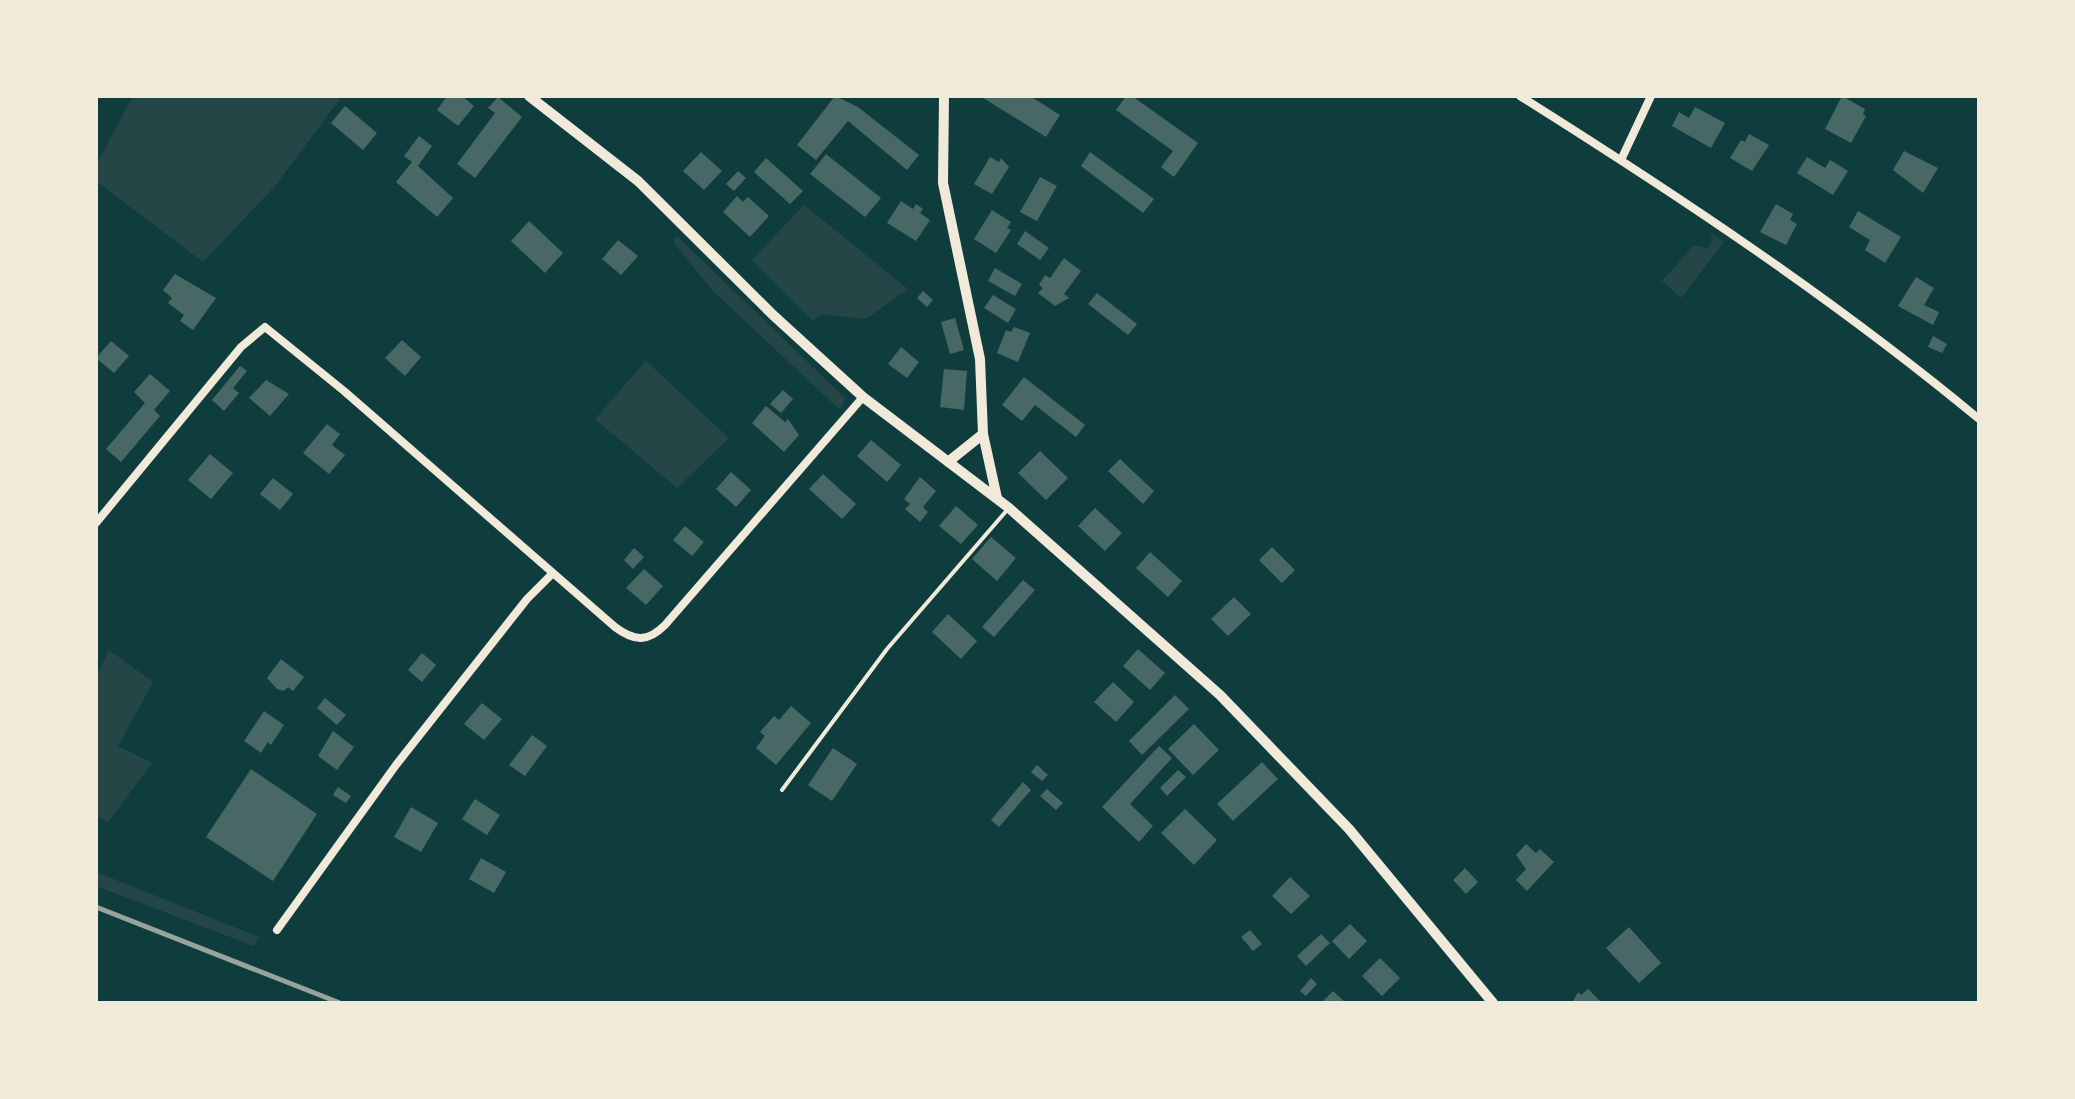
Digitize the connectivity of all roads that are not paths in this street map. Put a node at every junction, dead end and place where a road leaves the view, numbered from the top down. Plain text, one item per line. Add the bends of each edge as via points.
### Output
1 (529, 96) edge
2 (944, 96) edge
3 (1520, 96) edge
4 (1651, 96) edge
5 (1621, 160) junction
6 (863, 397) junction
7 (1979, 419) edge
8 (983, 434) junction
9 (948, 462) junction
10 (997, 498) junction
11 (1009, 508) junction
12 (96, 523) edge
13 (552, 574) junction
14 (782, 790) dead end
15 (277, 930) dead end
16 (1493, 1003) edge

1 - 6 street via 638,181
2 - 8 street via 943,183 980,359
3 - 5 street
4 - 5 street
5 - 7 street via 1876,335
6 - 9 street
6 - 13 street via 653,636 637,639 625,634
8 - 9 street
8 - 10 street
9 - 10 street
10 - 11 street
11 - 14 lane via 887,649
11 - 16 street via 1274,748 1349,829
12 - 13 street via 241,347 265,327
13 - 15 street via 396,765

